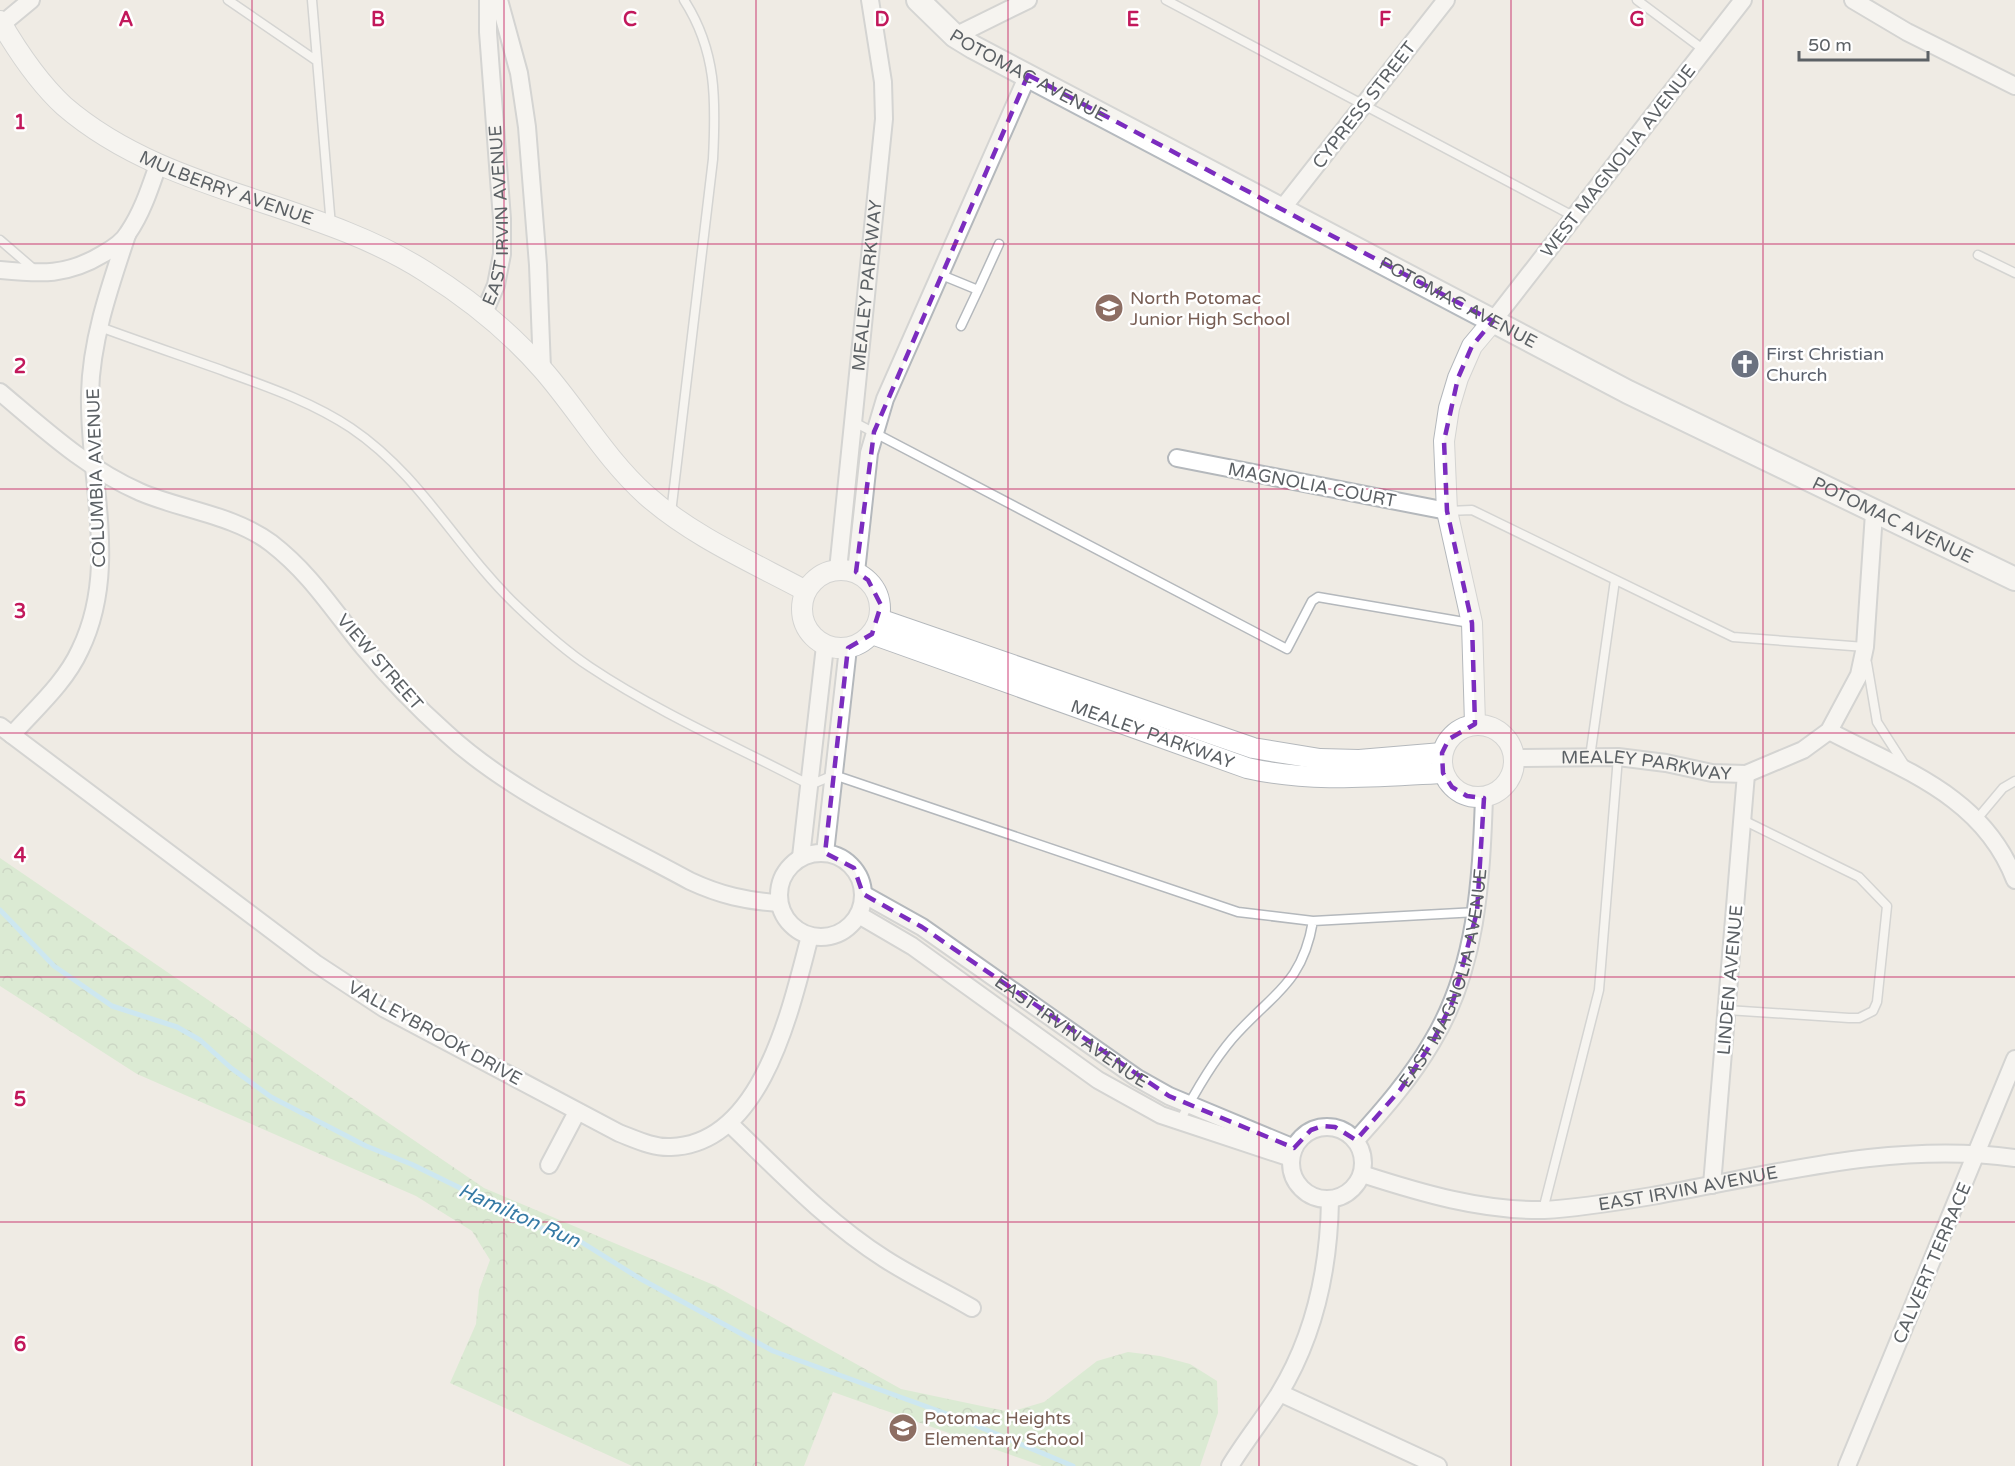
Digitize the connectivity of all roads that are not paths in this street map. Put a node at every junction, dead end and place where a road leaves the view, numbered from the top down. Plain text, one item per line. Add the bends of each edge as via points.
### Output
1 (31, 0) edge
2 (228, 0) edge
3 (312, 0) edge
4 (488, 0) edge
5 (499, 0) edge
6 (684, 0) edge
7 (870, 0) edge
8 (918, 0) edge
9 (1028, 0) edge
10 (1166, 0) edge
11 (1637, 0) edge
12 (1743, 0) edge
13 (1853, 0) edge
14 (1442, 2) edge
15 (1, 23) edge
16 (955, 36) junction
17 (1704, 50) junction
18 (317, 61) junction
19 (1028, 75) junction
20 (2015, 86) edge
21 (1364, 106) junction
22 (158, 165) junction
23 (1281, 210) junction
24 (1575, 217) junction
25 (331, 227) junction
26 (127, 235) junction
27 (0, 240) edge
28 (999, 244) dead end
29 (1978, 255) dead end
30 (0, 270) edge
31 (2015, 273) edge
32 (39, 274) junction
33 (939, 274) junction
34 (978, 290) junction
35 (484, 313) junction
36 (1493, 321) junction
37 (961, 326) dead end
38 (100, 327) junction
39 (542, 369) junction
40 (0, 392) edge
41 (852, 420) junction
42 (874, 432) junction
43 (1177, 458) dead end
44 (93, 467) junction
45 (1447, 511) junction
46 (1874, 513) junction
47 (670, 515) junction
48 (847, 571) junction
49 (2014, 575) edge
50 (1616, 580) junction
51 (806, 591) junction
52 (1472, 623) junction
53 (876, 627) junction
54 (825, 646) junction
55 (1865, 647) junction
56 (848, 648) junction
57 (1023, 667) junction
58 (1017, 688) junction
59 (1475, 724) junction
60 (6, 730) edge
61 (1829, 731) junction
62 (1442, 753) junction
63 (1286, 756) junction
64 (1590, 757) junction
65 (1618, 757) junction
66 (1515, 758) junction
67 (1443, 773) junction
68 (1746, 774) junction
69 (1911, 774) junction
70 (834, 775) junction
71 (1283, 777) junction
72 (2015, 781) edge
73 (810, 785) junction
74 (1484, 798) junction
75 (1977, 819) junction
76 (1743, 820) junction
77 (825, 853) junction
78 (801, 857) junction
79 (2015, 880) edge
80 (863, 894) junction
81 (779, 903) junction
82 (1477, 912) junction
83 (859, 915) junction
84 (1313, 921) junction
85 (810, 936) junction
86 (1727, 1010) junction
87 (2015, 1059) edge
88 (1189, 1104) junction
89 (578, 1112) junction
90 (1180, 1121) junction
91 (730, 1124) junction
92 (1356, 1140) junction
93 (1292, 1153) junction
94 (1977, 1153) junction
95 (2015, 1158) edge
96 (549, 1165) dead end
97 (1362, 1174) junction
98 (1712, 1185) junction
99 (1330, 1200) junction
100 (1543, 1210) junction
101 (972, 1308) dead end
102 (1280, 1393) junction
103 (1230, 1466) edge
104 (1438, 1466) edge
105 (1847, 1466) edge

1 - 15 street
2 - 18 lane
3 - 18 lane
4 - 35 street, EAST IRVIN AVENUE via 502,254 496,285
5 - 39 street, EAST IRVIN AVENUE via 519,72 527,127
6 - 47 lane via 709,56 715,82 715,112 713,159
7 - 41 street, MEALEY PARKWAY via 883,82 884,119
8 - 16 main road, POTOMAC AVENUE
9 - 16 street
10 - 21 lane
11 - 17 lane
12 - 17 street, WEST MAGNOLIA AVENUE
13 - 20 street
14 - 21 street, CYPRESS STREET
15 - 22 street, MULBERRY AVENUE via 35,75 63,104 117,144
16 - 19 main road, POTOMAC AVENUE
17 - 24 street, WEST MAGNOLIA AVENUE
18 - 25 lane
19 - 23 main road, POTOMAC AVENUE
19 - 33 street, MEALEY PARKWAY
21 - 23 street, CYPRESS STREET
21 - 24 lane
22 - 25 street, MULBERRY AVENUE
22 - 26 street
23 - 36 main road, POTOMAC AVENUE
24 - 36 street, WEST MAGNOLIA AVENUE
25 - 35 street, MULBERRY AVENUE via 379,246 426,272
26 - 32 street via 83,267
26 - 38 street, COLUMBIA AVENUE
27 - 32 lane
28 - 34 lane
29 - 31 lane
30 - 32 street
33 - 34 lane
33 - 42 street, MEALEY PARKWAY
34 - 37 lane
35 - 39 street, EAST IRVIN AVENUE
36 - 45 street via 1472,346 1449,408 1444,441
36 - 46 main road, POTOMAC AVENUE
38 - 44 street, COLUMBIA AVENUE via 90,393
38 - 73 lane via 281,391 352,429 387,455 419,487 484,572 564,647 590,667 668,712
39 - 47 street, EAST IRVIN AVENUE via 618,467
40 - 44 street, VIEW STREET
41 - 42 lane
41 - 48 street, MEALEY PARKWAY
42 - 48 street, MEALEY PARKWAY
42 - 52 lane via 1287,649 1312,601 1318,597
43 - 45 street, MAGNOLIA COURT
44 - 60 street, COLUMBIA AVENUE via 102,541 91,621 80,651 63,677
44 - 81 street, VIEW STREET via 140,492 232,523 268,541 300,566 403,692 448,735 503,776 690,881 729,897
45 - 50 lane via 1472,510
45 - 52 street
46 - 49 main road, POTOMAC AVENUE
46 - 55 street, MEALEY PARKWAY
47 - 51 street, EAST IRVIN AVENUE
48 - 51 street via 825,573
48 - 53 street via 868,580 876,591 881,605
50 - 55 lane via 1733,638
50 - 64 lane
51 - 54 street via 802,606 804,622 812,636
52 - 59 street
53 - 56 street via 861,644
53 - 57 street, MEALEY PARKWAY
53 - 58 street, MEALEY PARKWAY
54 - 56 street
54 - 73 street
55 - 61 street, MEALEY PARKWAY via 1859,675
55 - 69 lane via 1877,722
56 - 70 street
57 - 58 lane
57 - 63 street, MEALEY PARKWAY via 1231,742
58 - 71 street, MEALEY PARKWAY via 1221,760
59 - 62 street via 1449,739
59 - 66 street via 1502,733
60 - 89 street, VALLEYBROOK DRIVE via 315,963 385,1009
61 - 68 street, MEALEY PARKWAY via 1803,750
61 - 69 street
62 - 63 street, MEALEY PARKWAY via 1359,760
62 - 67 street
63 - 71 lane
64 - 65 street, MEALEY PARKWAY
64 - 66 street, MEALEY PARKWAY
65 - 68 street, MEALEY PARKWAY via 1712,773
65 - 100 lane via 1599,990
66 - 74 street via 1507,784
67 - 71 street, MEALEY PARKWAY
67 - 74 street via 1452,788 1467,796
68 - 76 street, LINDEN AVENUE
69 - 75 street via 1966,807
70 - 73 lane
70 - 77 street
70 - 84 lane via 1201,901 1238,912
72 - 75 lane via 2003,788
73 - 78 street
74 - 82 street, EAST MAGNOLIA AVENUE
75 - 79 street via 2007,858
76 - 86 street, LINDEN AVENUE
76 - 86 lane via 1859,877 1887,906 1873,1011 1849,1018
77 - 78 street
77 - 80 street via 854,868
78 - 81 street via 783,877
80 - 83 street
80 - 88 street, EAST IRVIN AVENUE via 922,927 1137,1078
81 - 85 street via 795,929
82 - 84 lane
82 - 92 street, EAST MAGNOLIA AVENUE via 1453,1000 1433,1041 1400,1090
83 - 85 street via 846,929 829,937
83 - 90 street, EAST IRVIN AVENUE via 912,946 1098,1080 1161,1115
84 - 88 lane via 1298,969 1210,1067
85 - 91 street, VALLEYBROOK DRIVE via 778,1041 756,1090
86 - 98 street, LINDEN AVENUE
87 - 94 street, CALVERT TERRACE
88 - 90 lane
88 - 93 street, EAST IRVIN AVENUE
89 - 91 street, VALLEYBROOK DRIVE via 619,1133 670,1147 692,1144
89 - 96 street
90 - 93 street, EAST IRVIN AVENUE
91 - 101 street via 824,1213 854,1236 885,1259
92 - 93 street via 1335,1127 1323,1126 1301,1138
92 - 97 street via 1364,1162
93 - 99 street via 1293,1174 1301,1188 1314,1197
94 - 95 street, EAST IRVIN AVENUE
94 - 98 street, EAST IRVIN AVENUE via 1918,1152 1861,1158
94 - 105 street, CALVERT TERRACE
97 - 99 street via 1344,1196
97 - 100 street, EAST IRVIN AVENUE via 1423,1194 1475,1205
98 - 100 street, EAST IRVIN AVENUE
99 - 102 street via 1321,1293 1310,1329
102 - 103 street
102 - 104 street

